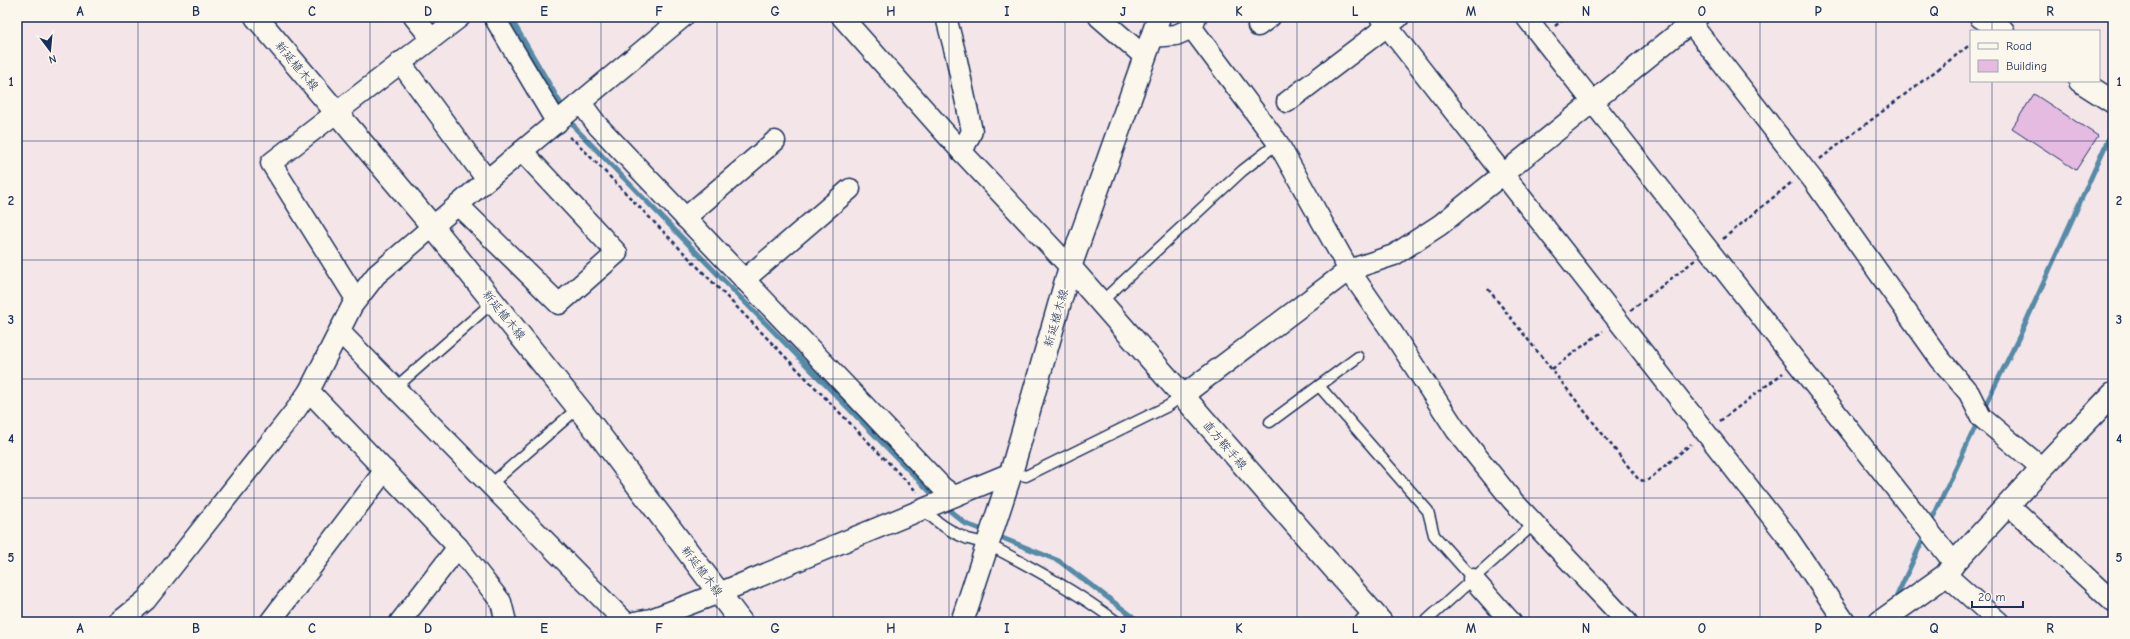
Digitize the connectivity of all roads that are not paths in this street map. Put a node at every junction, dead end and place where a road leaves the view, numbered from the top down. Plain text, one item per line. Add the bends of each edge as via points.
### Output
1 (256, 17) edge
2 (414, 17) edge
3 (460, 17) edge
4 (494, 17) edge
5 (683, 17) edge
6 (842, 17) edge
7 (946, 17) edge
8 (1099, 17) edge
9 (1526, 17) edge
10 (1981, 17) edge
11 (1691, 19) edge
12 (1388, 20) edge
13 (1194, 23) edge
14 (1155, 27) edge
15 (2001, 30) edge
16 (431, 38) junction
17 (1145, 57) junction
18 (400, 62) junction
19 (2082, 82) edge
20 (1287, 102) dead end
21 (1594, 102) junction
22 (2113, 102) edge
23 (581, 103) junction
24 (336, 112) junction
25 (557, 123) junction
26 (774, 140) dead end
27 (1278, 143) junction
28 (522, 151) junction
29 (962, 152) junction
30 (1504, 174) junction
31 (486, 180) junction
32 (850, 189) dead end
33 (458, 205) junction
34 (685, 218) junction
35 (433, 227) junction
36 (1070, 267) junction
37 (1349, 270) junction
38 (744, 280) junction
39 (356, 299) junction
40 (493, 302) junction
41 (1101, 302) junction
42 (339, 332) junction
43 (1358, 358) dead end
44 (1319, 386) junction
45 (395, 388) junction
46 (308, 390) junction
47 (2113, 394) edge
48 (1182, 396) junction
49 (578, 408) junction
50 (1270, 422) dead end
51 (2042, 468) junction
52 (385, 470) junction
53 (1011, 473) junction
54 (490, 486) junction
55 (954, 496) junction
56 (2008, 504) junction
57 (923, 508) junction
58 (1534, 524) junction
59 (988, 544) junction
60 (458, 547) junction
61 (1950, 569) junction
62 (1473, 579) junction
63 (719, 594) junction
64 (2113, 602) edge
65 (1370, 618) edge
66 (118, 622) edge
67 (270, 622) edge
68 (400, 622) edge
69 (506, 622) edge
70 (625, 622) edge
71 (634, 622) edge
72 (741, 622) edge
73 (962, 622) edge
74 (1117, 622) edge
75 (1425, 622) edge
76 (1511, 622) edge
77 (1627, 622) edge
78 (1845, 622) edge
79 (1880, 622) edge
80 (1999, 622) edge

1 - 24 main road, 新延植木線
2 - 16 street
3 - 16 street
4 - 25 street
5 - 23 street
6 - 29 street
7 - 29 street via 972,131
8 - 17 street
9 - 21 street
10 - 15 main road
11 - 21 street
11 - 51 street via 1806,171 1940,359 1969,393 1981,416
12 - 20 street
12 - 30 street
13 - 14 street via 1176,35
13 - 27 street
14 - 17 main road, 新延植木線
16 - 18 street
17 - 36 main road, 新延植木線
18 - 24 street
18 - 31 street
19 - 22 main road
21 - 30 street
21 - 61 street via 1798,362
23 - 25 street
23 - 34 street via 598,126
24 - 35 main road, 新延植木線
24 - 39 street via 271,162
25 - 28 street
26 - 34 street
27 - 37 street
27 - 41 lane via 1242,171
28 - 31 street
28 - 33 street via 617,253 559,304
29 - 36 street
30 - 37 street via 1440,225 1394,254
30 - 78 street via 1786,535
31 - 33 street
32 - 38 street
33 - 35 street
34 - 38 street
35 - 39 street via 376,275
35 - 40 main road, 新延植木線
36 - 41 main road, 直方鞍手線
36 - 53 main road, 新延植木線
37 - 48 street
37 - 58 street via 1456,430
38 - 55 street via 942,487
39 - 42 street
40 - 45 lane
40 - 49 main road, 新延植木線
41 - 48 main road, 直方鞍手線
42 - 45 street
42 - 46 street
43 - 44 lane
44 - 50 lane
44 - 62 lane via 1428,511 1434,535
45 - 54 street
46 - 52 street
46 - 66 street via 295,411 146,600
47 - 51 main road
48 - 53 lane via 1168,406 1026,476
48 - 65 main road, 直方鞍手線
49 - 54 lane
49 - 63 main road, 新延植木線
51 - 56 main road
52 - 60 street
52 - 67 street
53 - 55 street
53 - 59 main road, 新延植木線
54 - 70 street
55 - 57 street
56 - 61 main road
56 - 64 street
57 - 59 lane via 932,518 967,538
57 - 63 street
58 - 62 lane
58 - 77 street
59 - 73 main road, 新延植木線
59 - 74 lane via 1049,576
60 - 68 street
60 - 69 street via 501,602
61 - 79 main road
61 - 80 street
62 - 75 lane
62 - 76 street
63 - 71 street via 651,619
63 - 72 main road, 新延植木線

